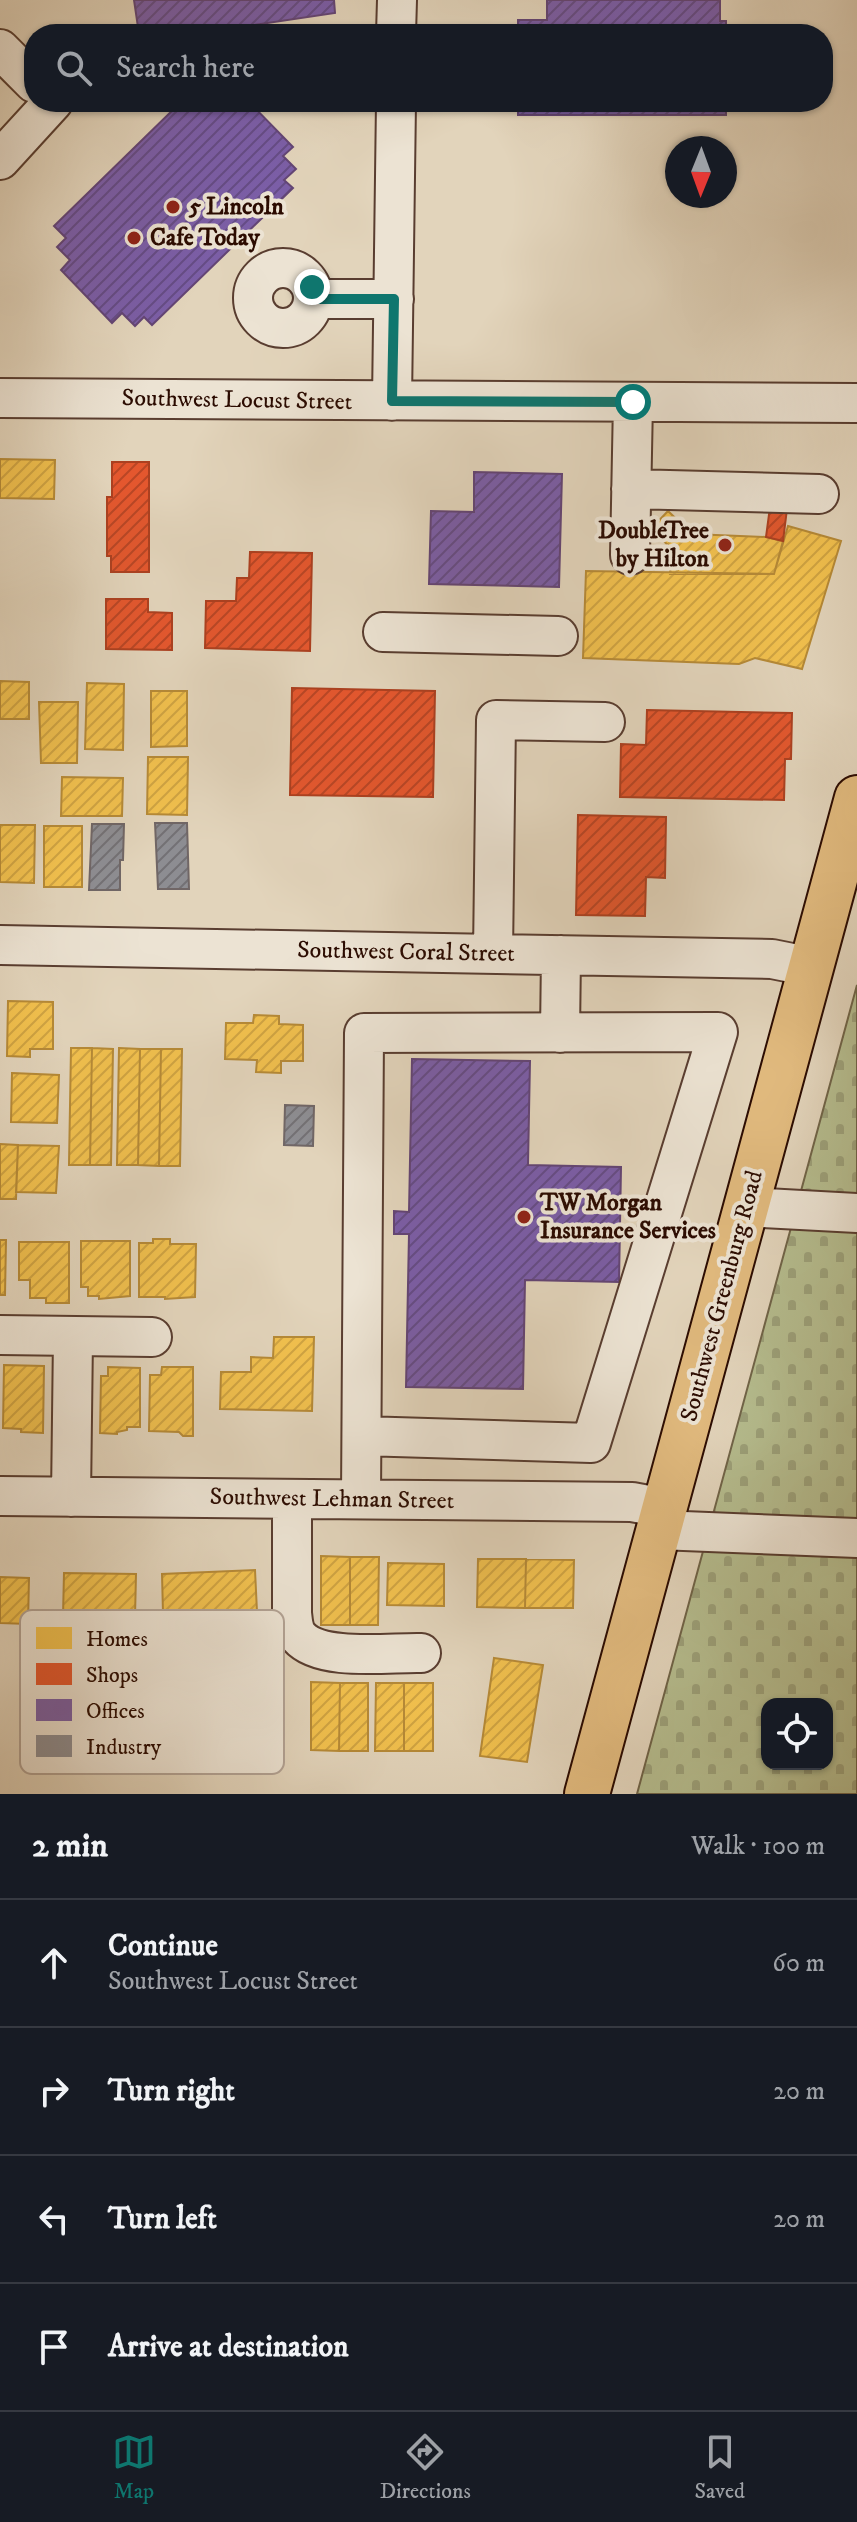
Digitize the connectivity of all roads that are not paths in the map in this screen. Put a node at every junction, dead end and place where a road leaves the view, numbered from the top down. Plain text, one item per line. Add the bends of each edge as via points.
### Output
1 (397, 0) edge
2 (396, 24) edge
3 (0, 49) edge
4 (24, 73) edge
5 (44, 112) edge
6 (396, 112) edge
7 (0, 160) edge
8 (314, 299) dead end
9 (394, 299) junction
10 (0, 398) edge
11 (392, 401) junction
12 (633, 402) junction
13 (857, 403) edge
14 (631, 489) junction
15 (819, 494) dead end
16 (630, 555) dead end
17 (383, 632) dead end
18 (558, 636) dead end
19 (605, 722) dead end
20 (854, 821) edge
21 (0, 945) edge
22 (493, 954) junction
23 (561, 955) junction
24 (812, 967) junction
25 (560, 1033) junction
26 (746, 1207) junction
27 (857, 1213) edge
28 (0, 1335) edge
29 (73, 1337) junction
30 (152, 1337) dead end
31 (362, 1436) junction
32 (0, 1496) edge
33 (71, 1497) junction
34 (292, 1499) junction
35 (361, 1499) junction
36 (662, 1519) junction
37 (857, 1538) edge
38 (421, 1653) dead end
39 (587, 1794) edge

1 - 2 street
3 - 4 street
5 - 7 street
6 - 9 street
8 - 9 street
9 - 11 street
10 - 11 street, Southwest Locust Street
11 - 12 street, Southwest Locust Street
12 - 13 street, Southwest Locust Street
12 - 14 street
14 - 15 street
14 - 16 street
17 - 18 street
19 - 22 street via 496,720
20 - 24 main road, Southwest Greenburg Road
21 - 22 street, Southwest Coral Street
22 - 23 street, Southwest Coral Street
23 - 24 street, Southwest Coral Street via 772,959
23 - 25 street
24 - 26 main road, Southwest Greenburg Road
25 - 31 street via 364,1033
25 - 31 street via 718,1032 591,1443
26 - 27 street
26 - 36 main road, Southwest Greenburg Road
28 - 29 street
29 - 30 street
29 - 33 street
31 - 35 street
32 - 33 street, Southwest Lehman Street
33 - 34 street, Southwest Lehman Street
34 - 35 street, Southwest Lehman Street
34 - 38 street via 292,1613 299,1637 331,1652
35 - 36 street, Southwest Lehman Street via 632,1502
36 - 37 street, Southwest Lehman Street
36 - 39 main road, Southwest Greenburg Road

